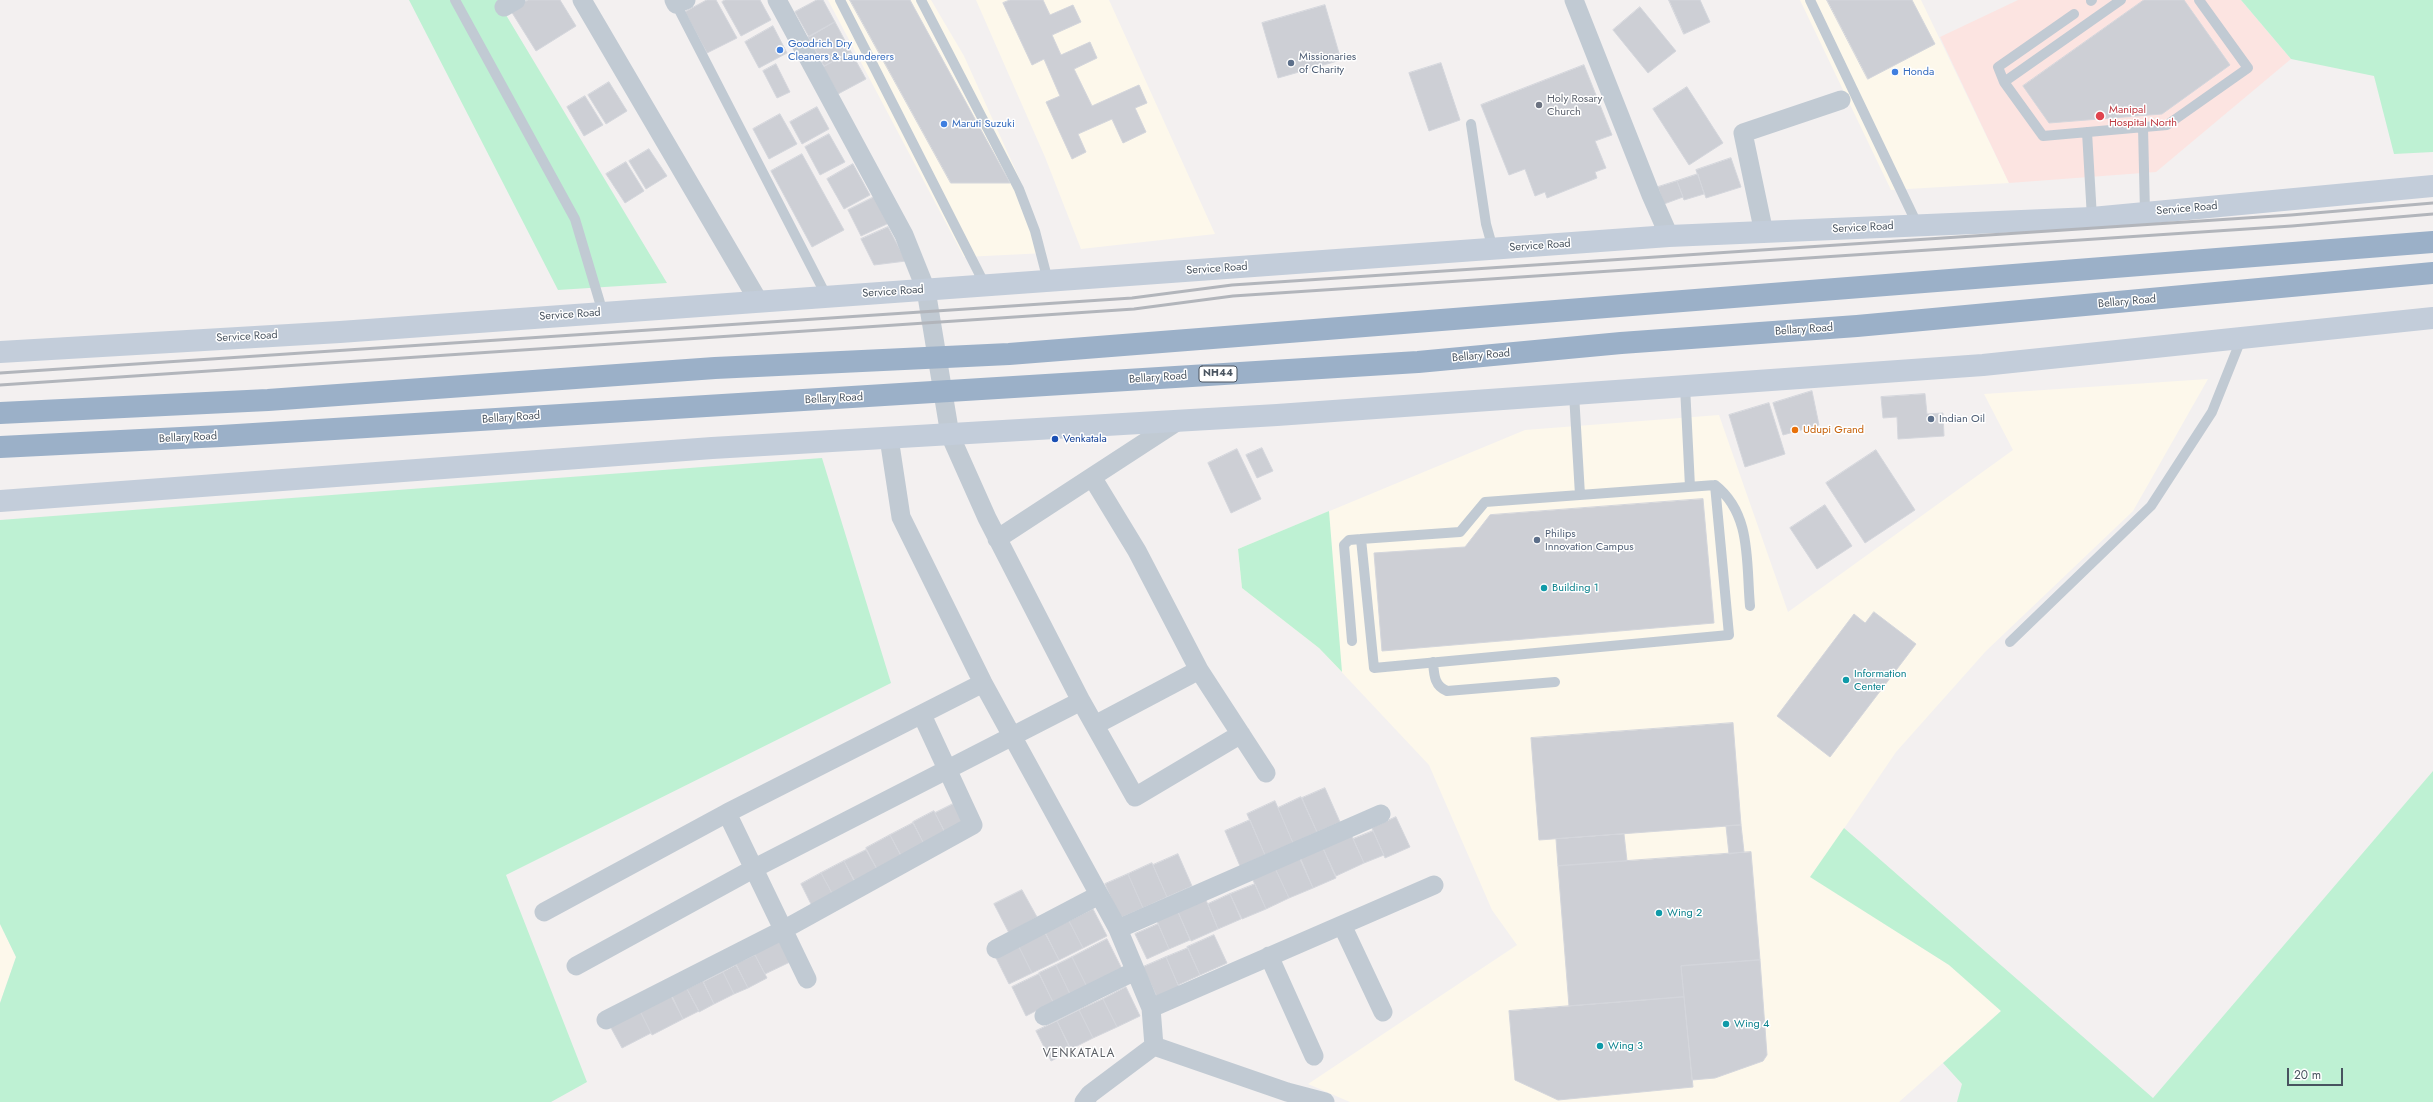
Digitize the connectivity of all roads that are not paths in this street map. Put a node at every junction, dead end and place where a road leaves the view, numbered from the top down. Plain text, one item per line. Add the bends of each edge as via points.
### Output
1 (455, 0) edge
2 (582, 0) edge
3 (777, 0) edge
4 (840, 0) edge
5 (921, 0) edge
6 (1574, 0) edge
7 (1810, 0) edge
8 (2122, 0) edge
9 (2199, 0) edge
10 (678, 1) edge
11 (2074, 14) dead end
12 (2004, 82) junction
13 (1841, 100) dead end
14 (1471, 124) dead end
15 (2143, 127) junction
16 (2087, 132) junction
17 (2433, 186) edge
18 (2145, 213) junction
19 (2092, 218) junction
20 (1918, 226) junction
21 (1764, 233) junction
22 (1669, 236) junction
23 (2433, 242) edge
24 (1493, 249) junction
25 (2433, 273) edge
26 (1048, 281) junction
27 (984, 286) junction
28 (926, 290) junction
29 (827, 297) junction
30 (759, 302) junction
31 (603, 313) junction
32 (2433, 318) edge
33 (2242, 337) junction
34 (0, 352) edge
35 (1685, 386) junction
36 (1574, 394) junction
37 (0, 413) edge
38 (1178, 421) junction
39 (950, 435) junction
40 (889, 438) junction
41 (0, 447) edge
42 (1092, 477) junction
43 (1715, 485) junction
44 (1690, 487) junction
45 (1580, 495) junction
46 (0, 501) edge
47 (997, 539) junction
48 (1360, 539) junction
49 (1750, 606) dead end
50 (1352, 641) dead end
51 (2010, 642) dead end
52 (1433, 662) junction
53 (1199, 670) junction
54 (1555, 682) dead end
55 (983, 683) junction
56 (1081, 700) junction
57 (922, 715) junction
58 (1095, 725) junction
59 (1241, 734) junction
60 (1013, 736) junction
61 (948, 770) junction
62 (1266, 772) dead end
63 (727, 813) junction
64 (1381, 814) dead end
65 (753, 869) junction
66 (1434, 885) dead end
67 (1099, 895) junction
68 (544, 912) dead end
69 (1342, 925) junction
70 (1118, 929) junction
71 (783, 930) junction
72 (996, 949) dead end
73 (1269, 956) junction
74 (576, 966) dead end
75 (1135, 971) junction
76 (807, 979) dead end
77 (1151, 1008) junction
78 (1383, 1012) dead end
79 (1044, 1016) dead end
80 (606, 1020) dead end
81 (1154, 1046) junction
82 (1314, 1056) dead end
83 (1084, 1102) edge
84 (1325, 1102) edge

1 - 31 lane via 575,219
2 - 30 street
3 - 28 street via 904,235
4 - 27 lane
5 - 26 lane via 1019,189 1035,231
6 - 22 street via 1650,195
7 - 20 lane
8 - 12 lane
9 - 15 lane via 2248,68 2167,125
10 - 29 lane
11 - 12 lane via 1998,67
12 - 16 lane via 2043,136
13 - 21 street via 1743,133
14 - 24 lane via 1486,224
15 - 16 lane
15 - 18 lane
16 - 19 lane
17 - 18 main road, Service Road
18 - 19 main road, Service Road
19 - 20 main road, Service Road
20 - 21 main road, Service Road
21 - 22 main road, Service Road
22 - 24 main road, Service Road
23 - 37 highway via 1009,354 715,368 268,400
24 - 26 main road, Service Road
25 - 41 highway, Bellary Road / NH44 via 1857,326 1621,343 1418,362 221,436
26 - 27 main road, Service Road
27 - 28 main road, Service Road
28 - 29 main road, Service Road
28 - 39 street
29 - 30 main road, Service Road
30 - 31 main road, Service Road
31 - 34 main road, Service Road
32 - 33 main road
33 - 35 main road via 1983,365
33 - 51 lane via 2212,412 2151,506
35 - 36 main road
35 - 44 lane
36 - 38 main road
36 - 45 lane
38 - 39 main road
38 - 42 street
39 - 40 main road
39 - 47 street
40 - 46 main road via 712,448
40 - 55 street via 901,517
42 - 47 street
42 - 53 street via 1137,551
43 - 44 lane
43 - 49 lane via 1732,500 1743,525
43 - 52 lane via 1729,635
44 - 45 lane
45 - 48 lane via 1485,502 1460,532
47 - 56 street
48 - 50 lane via 1349,540 1344,545
48 - 52 lane via 1374,668
52 - 54 lane via 1436,681 1447,691
53 - 58 street
53 - 59 street
55 - 57 street
55 - 60 street
56 - 58 street
56 - 60 street
57 - 61 street
57 - 63 street
58 - 59 street via 1135,797
59 - 62 street
60 - 61 street
60 - 67 street via 1031,774
61 - 65 street
61 - 71 street via 973,825
63 - 65 street
63 - 68 street
64 - 70 street
65 - 71 street
65 - 74 street
66 - 69 street
67 - 70 street
67 - 72 street
69 - 73 street
69 - 78 street
70 - 75 street
71 - 76 street
71 - 80 street
73 - 77 street
73 - 82 street
75 - 77 street
75 - 79 street
77 - 81 street
81 - 83 street via 1090,1094
81 - 84 street via 1288,1092

